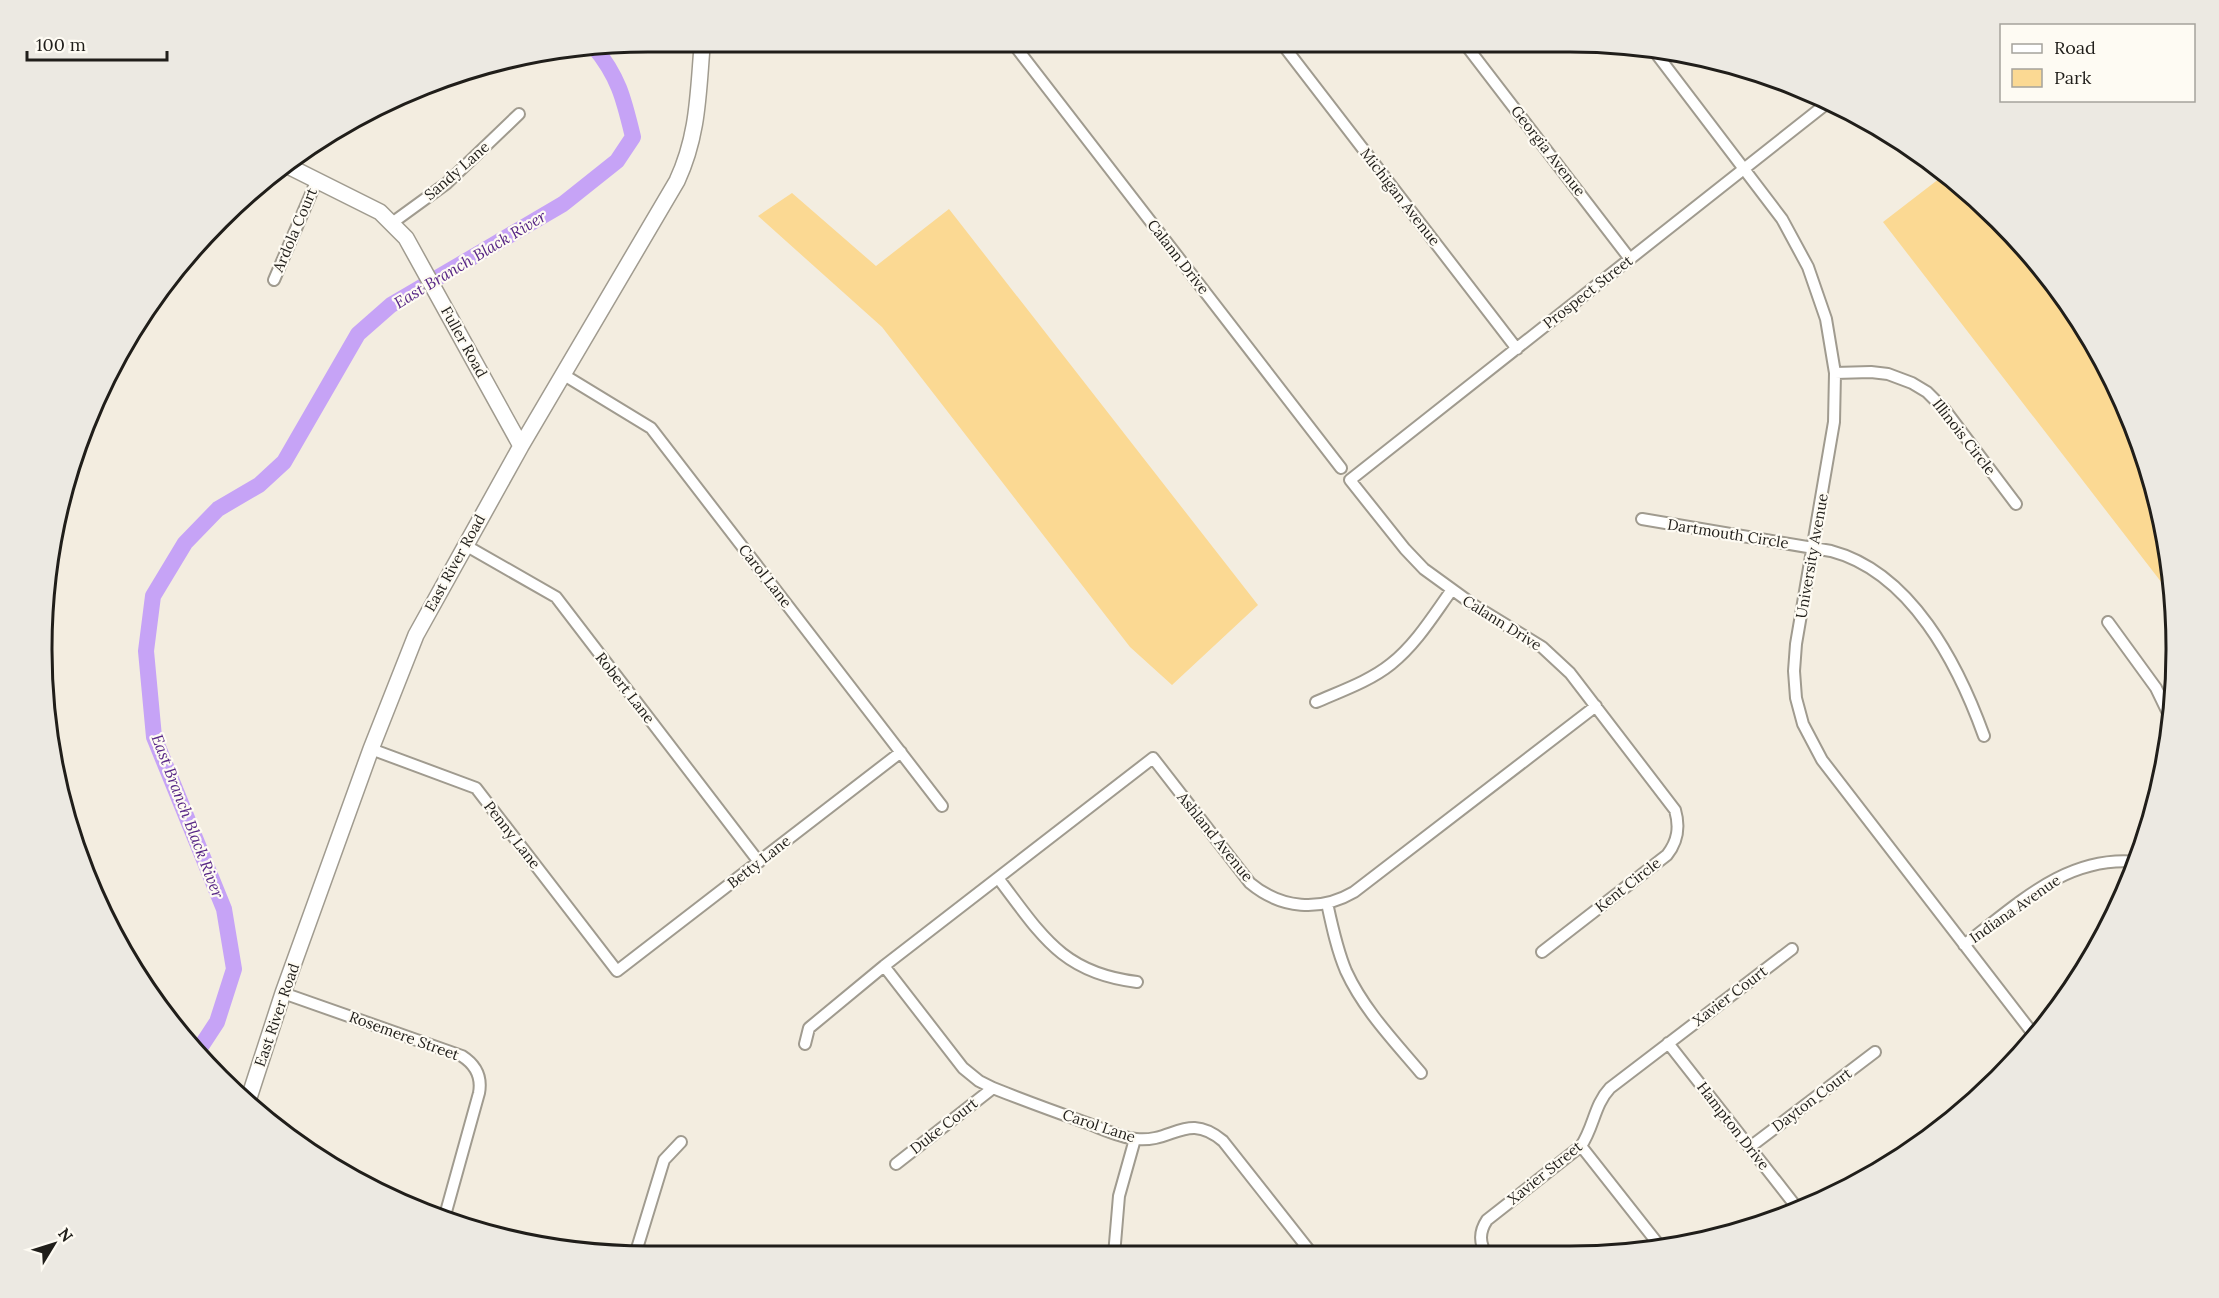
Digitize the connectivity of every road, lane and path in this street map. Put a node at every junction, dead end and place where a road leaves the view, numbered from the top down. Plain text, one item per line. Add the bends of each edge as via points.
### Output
1 (702, 52) edge
2 (1020, 52) edge
3 (1288, 52) edge
4 (1471, 52) edge
5 (1661, 60) edge
6 (1821, 108) edge
7 (519, 114) dead end
8 (295, 169) edge
9 (1744, 169) junction
10 (317, 180) junction
11 (392, 223) junction
12 (1630, 259) junction
13 (274, 280) dead end
14 (1517, 349) junction
15 (1835, 373) junction
16 (564, 375) junction
17 (521, 446) junction
18 (1341, 468) dead end
19 (1350, 480) joint
20 (2016, 504) dead end
21 (1642, 519) dead end
22 (465, 544) junction
23 (1813, 548) junction
24 (1451, 591) junction
25 (2108, 622) dead end
26 (1316, 702) dead end
27 (2163, 703) edge
28 (1596, 706) junction
29 (1984, 736) dead end
30 (371, 749) junction
31 (900, 752) junction
32 (1669, 800) joint
33 (942, 806) dead end
34 (759, 862) junction
35 (2127, 862) edge
36 (998, 878) junction
37 (1327, 903) junction
38 (1964, 945) junction
39 (1792, 949) dead end
40 (1542, 952) dead end
41 (884, 966) junction
42 (617, 971) joint
43 (1137, 982) dead end
44 (283, 993) junction
45 (2029, 1029) edge
46 (1668, 1043) junction
47 (805, 1044) dead end
48 (1875, 1052) dead end
49 (1421, 1073) dead end
50 (993, 1088) junction
51 (251, 1092) edge
52 (1135, 1139) junction
53 (681, 1142) dead end
54 (1581, 1146) junction
55 (1750, 1147) junction
56 (896, 1164) dead end
57 (1793, 1202) edge
58 (447, 1210) edge
59 (1654, 1239) edge
60 (638, 1245) edge
61 (1115, 1246) edge
62 (1306, 1246) edge
63 (1483, 1246) edge

1 - 16 street, East River Road via 697,116 686,161
2 - 18 street, Calann Drive
3 - 14 street, Michigan Avenue
4 - 12 street, Georgia Avenue
5 - 9 street, University Avenue
6 - 9 street, Prospect Street
7 - 11 street, Sandy Lane via 447,183
8 - 10 street, Fuller Road
9 - 12 street, Prospect Street
9 - 15 street, University Avenue via 1782,219 1809,267 1826,319
10 - 11 street, Fuller Road via 380,212
10 - 13 street, Ardola Court
11 - 17 street, Fuller Road via 406,238
12 - 14 street, Prospect Street
14 - 19 street, Prospect Street
15 - 20 street, Illinois Circle via 1888,374 1927,392
15 - 23 street, University Avenue via 1833,431
16 - 17 street, East River Road
16 - 31 street, Carol Lane via 651,428
17 - 22 street, East River Road
19 - 24 street, Calann Drive via 1405,549
21 - 23 street, Dartmouth Circle
22 - 30 street, East River Road via 416,635
22 - 34 street, Robert Lane via 556,597
23 - 29 street, Dartmouth Circle via 1863,563 1900,591 1961,681
23 - 38 street, University Avenue via 1794,658 1794,685 1803,724 1822,760
24 - 26 street via 1390,665
24 - 28 street, Calann Drive via 1542,647 1570,673
25 - 27 street
28 - 32 street, Calann Drive
28 - 37 street, Ashland Avenue via 1354,892
30 - 42 street, Penny Lane via 476,788
30 - 44 street, East River Road
31 - 33 street, Carol Lane
31 - 34 street, Betty Lane
32 - 40 street, Kent Circle via 1677,817 1678,832 1667,855
34 - 42 street, Betty Lane
35 - 38 street, Indiana Avenue via 2105,862 2067,872 2043,885
36 - 37 street, Ashland Avenue via 1152,758 1256,888 1289,904
36 - 41 street, Ashland Avenue
36 - 43 street via 1063,956 1102,976
37 - 49 street via 1339,953 1354,987 1374,1018
38 - 45 street, University Avenue
39 - 46 street, Xavier Court
41 - 47 street, Ashland Avenue via 809,1028
41 - 50 street, Carol Lane via 963,1068
44 - 51 street, East River Road
44 - 58 street, Rosemere Street via 462,1056 473,1065 480,1080 479,1093
46 - 54 street, Xavier Street via 1604,1095
46 - 55 street, Hampton Drive
48 - 55 street, Dayton Court
50 - 52 street, Carol Lane
50 - 56 street, Duke Court
52 - 61 street via 1119,1196
52 - 62 street, Carol Lane via 1152,1139 1186,1128 1215,1134
53 - 60 street via 664,1160
54 - 59 street
54 - 63 street, Xavier Street via 1487,1220 1480,1238
55 - 57 street, Hampton Drive

